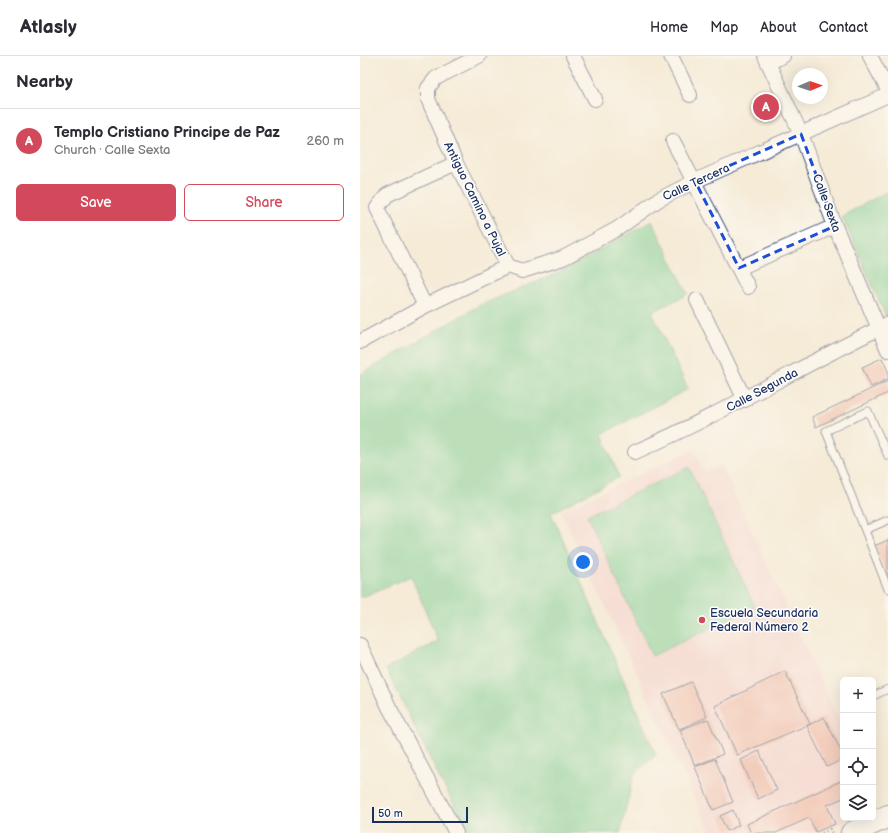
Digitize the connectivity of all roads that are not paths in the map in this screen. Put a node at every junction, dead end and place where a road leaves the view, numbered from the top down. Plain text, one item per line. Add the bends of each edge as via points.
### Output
1 (479, 56) edge
2 (573, 56) edge
3 (670, 56) edge
4 (783, 56) edge
5 (870, 56) edge
6 (767, 59) edge
7 (888, 90) edge
8 (690, 95) dead end
9 (888, 95) edge
10 (595, 99) dead end
11 (802, 134) junction
12 (673, 141) dead end
13 (456, 163) junction
14 (695, 181) junction
15 (835, 226) junction
16 (508, 266) junction
17 (739, 268) junction
18 (748, 287) dead end
19 (697, 300) dead end
20 (425, 306) junction
21 (883, 326) edge
22 (360, 342) edge
23 (888, 350) edge
24 (745, 400) junction
25 (635, 452) dead end
26 (888, 456) edge
27 (888, 520) edge
28 (865, 530) junction
29 (888, 589) edge
30 (360, 645) edge
31 (888, 689) edge
32 (876, 695) edge
33 (888, 816) edge
34 (456, 833) edge
35 (852, 833) edge

1 - 13 street, Antiguo Camino a Pujal via 436,78 428,88 428,99
2 - 10 street
3 - 8 street
4 - 6 street
5 - 7 street
6 - 11 street, Calle Sexta
9 - 11 street, Calle Tercera
11 - 14 street, Calle Tercera
11 - 15 street, Calle Sexta
12 - 14 street
13 - 16 street, Antiguo Camino a Pujal
13 - 20 street via 387,195 377,208
14 - 16 street, Calle Tercera via 658,200 617,229 563,258 522,271
14 - 17 street
15 - 17 street
15 - 21 street, Calle Sexta
16 - 20 street, Antiguo Camino a Pujal
17 - 18 street
19 - 24 street
20 - 22 street, Antiguo Camino a Pujal
21 - 23 street, Calle Sexta
21 - 24 street, Calle Segunda
24 - 25 street, Calle Segunda
26 - 28 lane via 868,411 826,430
27 - 28 lane
28 - 29 lane
30 - 34 street via 389,707
31 - 32 lane
33 - 35 main road

